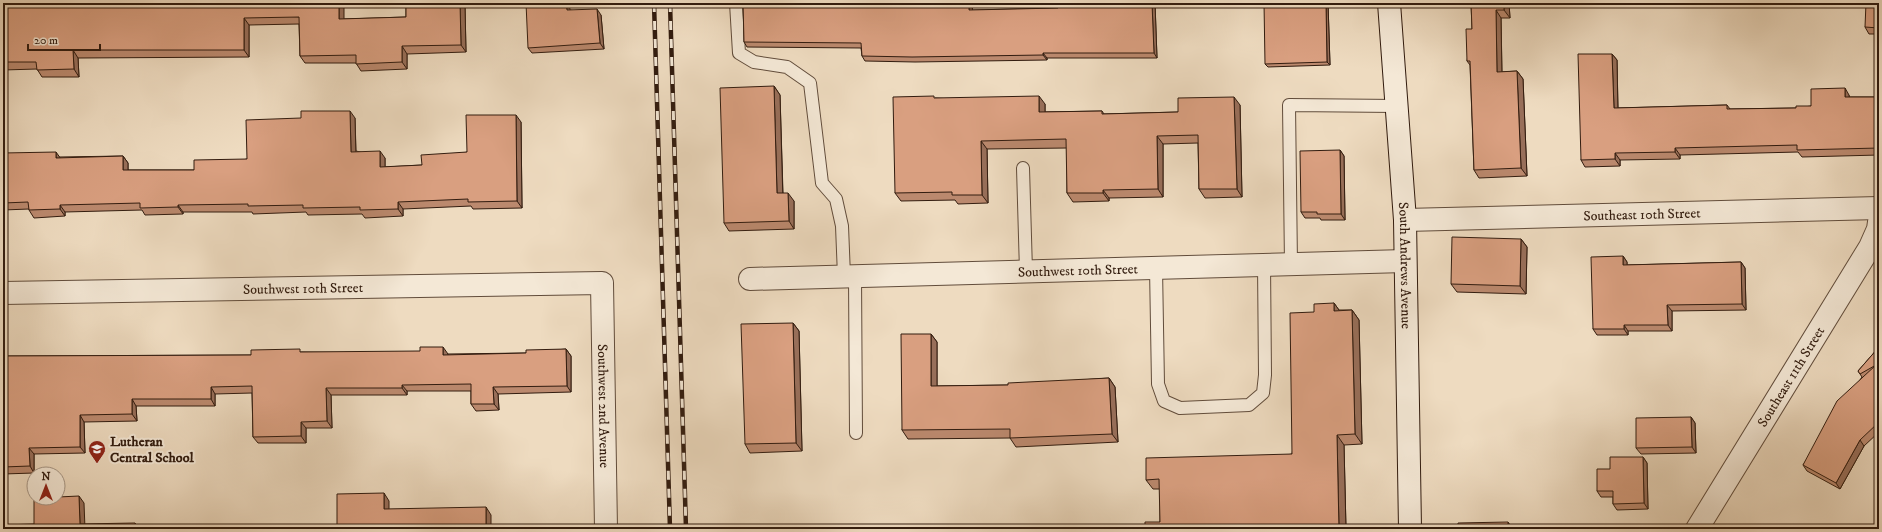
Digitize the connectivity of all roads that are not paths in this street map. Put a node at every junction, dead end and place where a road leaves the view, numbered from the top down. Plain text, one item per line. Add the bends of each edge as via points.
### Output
1 (736, 3) edge
2 (1389, 3) edge
3 (1398, 106) junction
4 (1023, 168) dead end
5 (1879, 208) edge
6 (1405, 220) junction
7 (1879, 222) edge
8 (1405, 261) junction
9 (1264, 264) junction
10 (1291, 264) junction
11 (1156, 268) junction
12 (1026, 271) junction
13 (850, 276) junction
14 (750, 279) dead end
15 (602, 283) joint
16 (3, 293) edge
17 (856, 433) dead end
18 (606, 529) edge
19 (1410, 529) edge
20 (1697, 529) edge

1 - 13 lane via 739,54 754,62 787,67 810,83 822,183 836,198
2 - 3 street, South Andrews Avenue
3 - 6 street, South Andrews Avenue
3 - 10 lane via 1289,105
4 - 12 lane
5 - 6 street, Southeast 10th Street
6 - 8 street, South Andrews Avenue
7 - 20 street, Southeast 11th Street via 1870,247
8 - 10 street, Southwest 10th Street
8 - 19 street, South Andrews Avenue
9 - 10 street, Southwest 10th Street
9 - 11 street, Southwest 10th Street
9 - 11 lane via 1263,394 1249,406 1180,408 1164,401 1158,384
11 - 12 street, Southwest 10th Street
12 - 13 street, Southwest 10th Street
13 - 14 street, Southwest 10th Street
13 - 17 lane
15 - 16 street, Southwest 10th Street
15 - 18 street, Southwest 2nd Avenue

